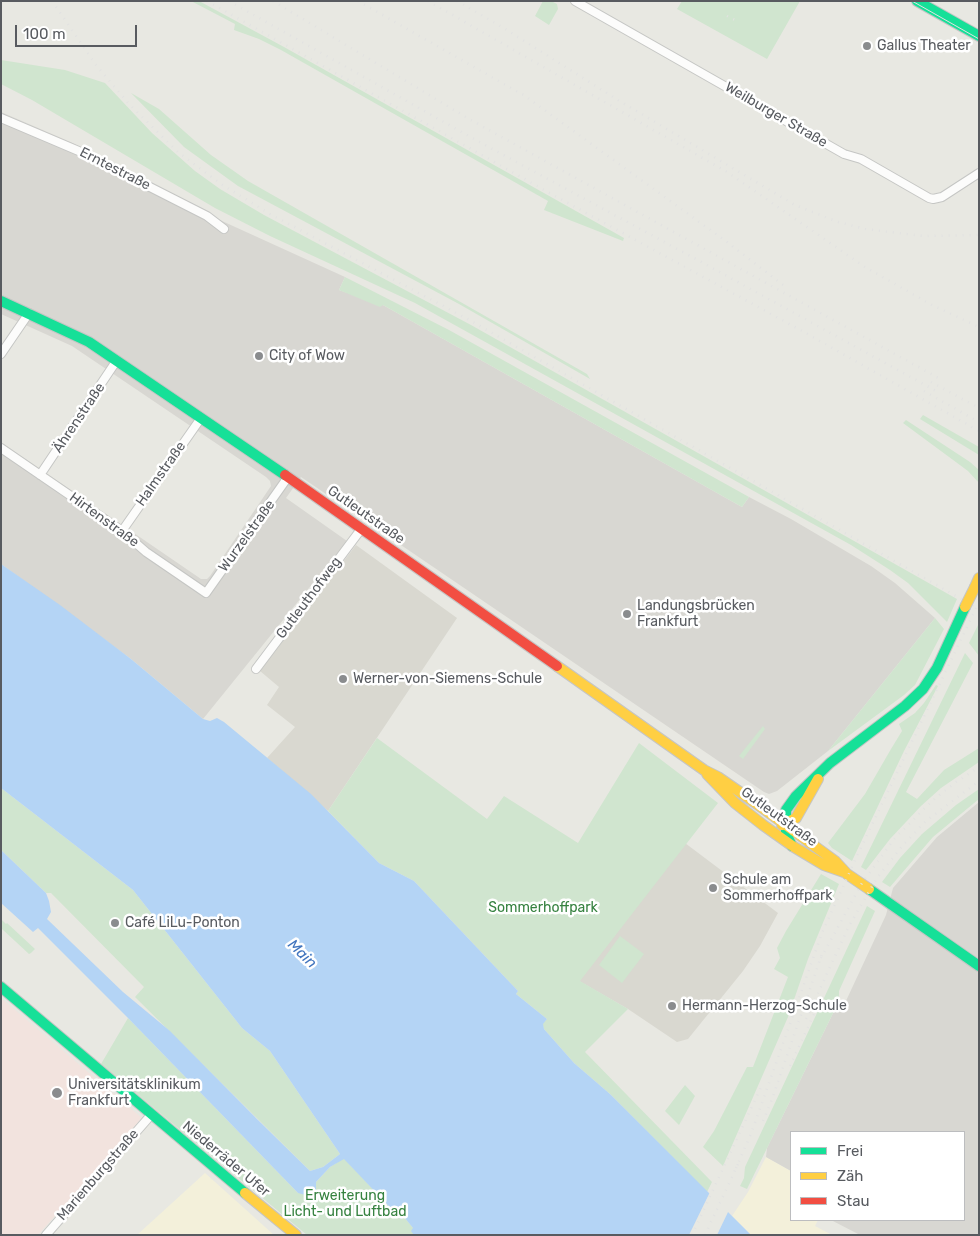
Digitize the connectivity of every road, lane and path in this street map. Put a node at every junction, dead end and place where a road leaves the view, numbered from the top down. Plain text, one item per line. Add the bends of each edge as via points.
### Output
1 (575, 1) edge
2 (917, 1) edge
3 (979, 36) edge
4 (1, 118) edge
5 (979, 173) edge
6 (224, 229) dead end
7 (1, 301) edge
8 (28, 313) junction
9 (1, 354) edge
10 (118, 360) junction
11 (201, 418) junction
12 (1, 448) edge
13 (40, 475) junction
14 (288, 477) junction
15 (362, 528) junction
16 (122, 531) junction
17 (977, 582) edge
18 (206, 593) joint
19 (256, 669) dead end
20 (704, 770) junction
21 (824, 770) junction
22 (748, 797) junction
23 (735, 803) junction
24 (785, 811) junction
25 (774, 816) junction
26 (796, 818) junction
27 (785, 824) junction
28 (763, 825) junction
29 (796, 831) junction
30 (792, 846) junction
31 (847, 874) junction
32 (979, 966) edge
33 (1, 987) edge
34 (151, 1115) junction
35 (46, 1235) edge
36 (296, 1235) edge

1 - 5 street, Weilburger Straße via 844,154 929,198 942,197
2 - 3 main road
4 - 6 street, Erntestraße via 81,152 206,216
7 - 8 main road, Gutleutstraße
8 - 9 street
8 - 10 main road, Gutleutstraße
10 - 11 main road, Gutleutstraße
10 - 13 street, Ährenstraße
11 - 14 main road, Gutleutstraße
11 - 16 street, Halmstraße
12 - 13 street, Hirtenstraße
13 - 16 street, Hirtenstraße
14 - 15 main road, Gutleutstraße
14 - 18 street, Wurzelstraße
15 - 19 street, Gutleuthofweg
15 - 20 main road, Gutleutstraße
16 - 18 street, Hirtenstraße via 146,552
17 - 21 main road, bridge via 929,680 916,697
20 - 22 main road, Gutleutstraße
20 - 23 main road, Gutleutstraße
21 - 24 main road
21 - 26 main road
22 - 23 main road via 738,796
22 - 25 main road, Gutleutstraße
23 - 28 main road, Gutleutstraße
24 - 25 main road
24 - 27 main road
25 - 27 main road, Gutleutstraße
26 - 27 main road
26 - 29 main road
27 - 28 main road
27 - 29 main road, Gutleutstraße
27 - 30 main road
28 - 30 main road, Gutleutstraße
29 - 31 main road, Gutleutstraße
30 - 31 main road, Gutleutstraße
31 - 32 main road, Gutleutstraße
33 - 34 main road, Niederräder Ufer
34 - 35 street, Marienburgstraße
34 - 36 main road, Niederräder Ufer

